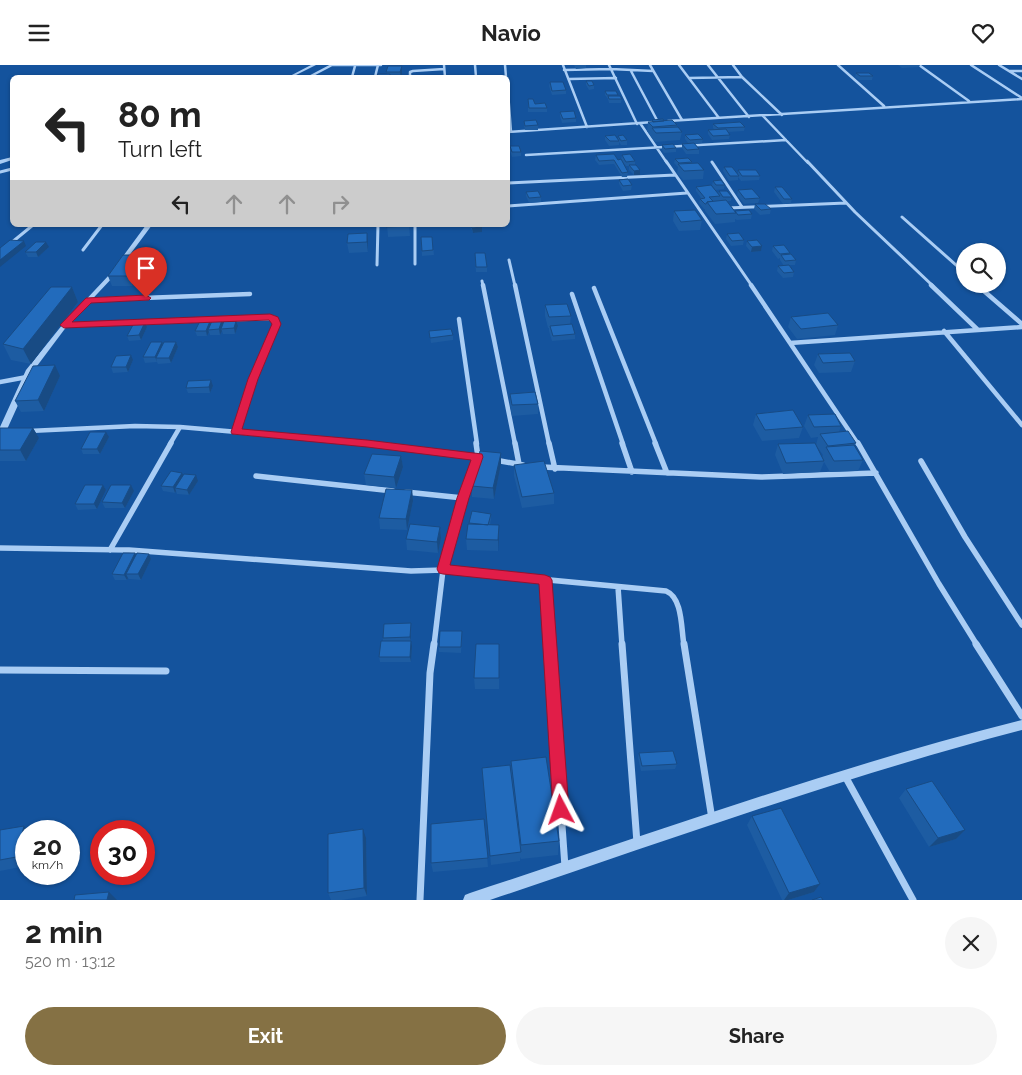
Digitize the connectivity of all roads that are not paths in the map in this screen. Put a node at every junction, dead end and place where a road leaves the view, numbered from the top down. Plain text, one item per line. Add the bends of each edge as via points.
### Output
1 (314, 65) edge
2 (332, 65) edge
3 (379, 65) edge
4 (444, 65) edge
5 (563, 65) edge
6 (609, 65) edge
7 (650, 65) edge
8 (679, 65) edge
9 (708, 65) edge
10 (732, 65) edge
11 (838, 65) edge
12 (919, 65) edge
13 (971, 65) edge
14 (999, 65) edge
15 (355, 66) edge
16 (444, 69) junction
17 (611, 69) junction
18 (564, 70) junction
19 (631, 71) junction
20 (653, 71) junction
21 (1009, 71) junction
22 (1022, 71) edge
23 (294, 75) edge
24 (313, 75) edge
25 (410, 75) edge
26 (445, 75) edge
27 (718, 77) junction
28 (742, 77) junction
29 (616, 78) junction
30 (689, 78) junction
31 (569, 79) junction
32 (1022, 79) edge
33 (1022, 99) edge
34 (970, 101) junction
35 (884, 106) junction
36 (782, 115) junction
37 (764, 116) junction
38 (749, 117) junction
39 (719, 118) junction
40 (682, 120) junction
41 (658, 122) junction
42 (638, 124) junction
43 (587, 127) junction
44 (510, 132) edge
45 (786, 140) junction
46 (656, 148) junction
47 (526, 155) dead end
48 (712, 161) dead end
49 (675, 175) junction
50 (510, 183) edge
51 (687, 193) junction
52 (846, 203) junction
53 (510, 205) edge
54 (742, 207) junction
55 (725, 208) edge
56 (699, 210) junction
57 (707, 210) edge
58 (902, 217) dead end
59 (31, 227) edge
60 (100, 227) edge
61 (148, 227) edge
62 (378, 227) edge
63 (416, 227) edge
64 (83, 250) dead end
65 (0, 252) edge
66 (508, 260) dead end
67 (415, 264) dead end
68 (377, 265) dead end
69 (956, 265) edge
70 (482, 281) dead end
71 (594, 288) dead end
72 (986, 293) edge
73 (250, 294) dead end
74 (572, 294) dead end
75 (89, 300) junction
76 (460, 319) dead end
77 (64, 325) junction
78 (1022, 326) edge
79 (977, 329) junction
80 (944, 331) junction
81 (790, 343) junction
82 (27, 377) junction
83 (0, 382) edge
84 (1022, 425) edge
85 (180, 427) junction
86 (13, 431) edge
87 (22, 431) edge
88 (236, 432) junction
89 (2, 434) edge
90 (478, 457) junction
91 (922, 461) dead end
92 (519, 464) junction
93 (528, 465) edge
94 (537, 467) edge
95 (555, 469) junction
96 (632, 472) junction
97 (667, 473) junction
98 (876, 473) junction
99 (256, 476) dead end
100 (463, 498) junction
101 (0, 548) edge
102 (110, 550) junction
103 (443, 569) junction
104 (545, 580) junction
105 (618, 587) junction
106 (1022, 625) edge
107 (0, 670) edge
108 (166, 671) dead end
109 (1022, 716) edge
110 (1022, 725) edge
111 (844, 775) junction
112 (712, 820) junction
113 (638, 845) junction
114 (565, 868) junction
115 (420, 900) edge
116 (470, 900) edge
117 (913, 900) edge

1 - 23 street
2 - 15 street
2 - 24 street
3 - 15 street
4 - 16 street
5 - 18 street
6 - 17 street
7 - 20 street
8 - 30 street
9 - 27 street
10 - 28 street
11 - 35 street
12 - 34 street
13 - 33 street
14 - 21 street
16 - 25 street via 413,71
16 - 26 street
17 - 18 street
17 - 19 street
17 - 29 street
18 - 31 street
19 - 20 street
19 - 41 street
20 - 40 street
21 - 22 street
21 - 32 street
27 - 28 street
27 - 30 street
27 - 38 street
28 - 36 street
29 - 31 street
29 - 42 street
30 - 39 street
31 - 43 street
33 - 34 street
34 - 35 street
35 - 36 street
36 - 37 street
37 - 38 street
37 - 45 street
38 - 39 street
39 - 40 street
40 - 41 street
41 - 42 street
42 - 43 street
42 - 46 street
43 - 44 street
45 - 46 street
45 - 52 street
46 - 47 street
46 - 49 street
48 - 54 street
49 - 50 street
49 - 51 street
51 - 53 street
51 - 56 street
52 - 54 street
52 - 79 street
54 - 55 street
56 - 57 street
56 - 81 street
58 - 69 street
59 - 65 street
60 - 64 street
61 - 75 street
62 - 68 street
63 - 67 street
66 - 95 street
70 - 92 street
71 - 97 street
72 - 78 street
73 - 75 street
74 - 96 street
75 - 77 street
76 - 90 street
77 - 82 street
77 - 88 street via 274,319 277,324 253,379
78 - 79 street
79 - 80 street
80 - 81 street
80 - 84 street
81 - 98 street via 856,438
82 - 83 street
82 - 89 street
85 - 87 street
85 - 88 street
85 - 102 street
86 - 89 street
88 - 90 street via 367,443
90 - 92 street
90 - 100 street
91 - 106 street via 965,537
92 - 93 street
94 - 95 street
95 - 96 street
96 - 97 street
97 - 98 street via 761,477
98 - 109 street via 939,584
99 - 100 street
100 - 103 street
101 - 102 street
102 - 103 street via 411,571
103 - 104 street
103 - 115 street via 430,673
104 - 105 street
104 - 114 street
105 - 112 street via 666,591 672,593 677,602
105 - 113 street
107 - 108 street
110 - 111 street
111 - 112 street
111 - 117 street
112 - 113 street
113 - 114 street
114 - 116 street

